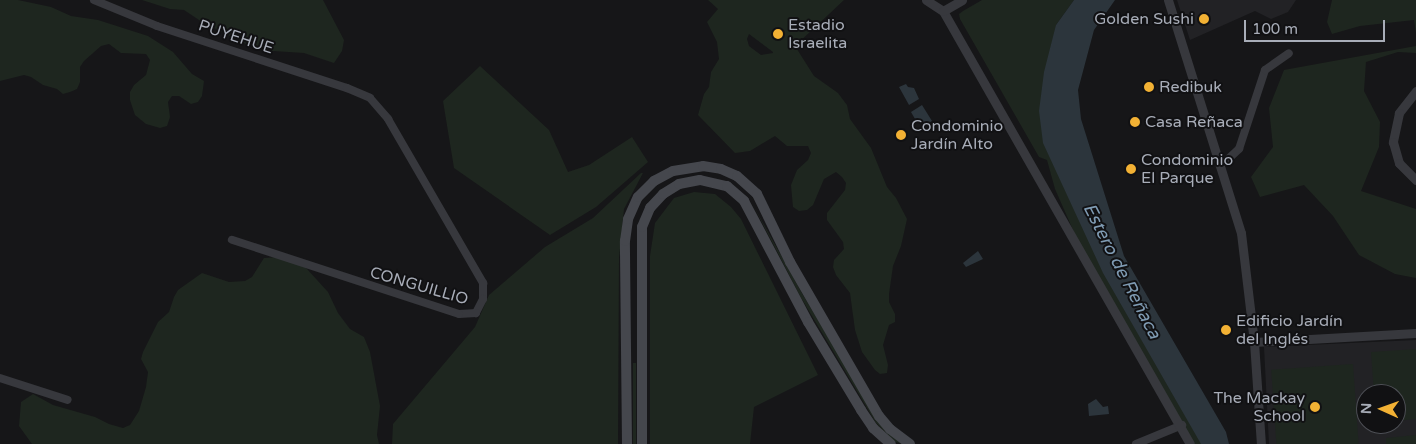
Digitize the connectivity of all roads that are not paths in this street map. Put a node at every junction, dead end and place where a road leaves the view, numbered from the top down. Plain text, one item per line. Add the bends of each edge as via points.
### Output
1 (94, 0) edge
2 (926, 0) edge
3 (962, 0) edge
4 (1168, 0) edge
5 (944, 11) junction
6 (1289, 53) dead end
7 (1416, 91) edge
8 (370, 98) joint
9 (1220, 163) junction
10 (1416, 180) edge
11 (232, 240) dead end
12 (1416, 333) edge
13 (1254, 342) junction
14 (0, 378) edge
15 (68, 400) dead end
16 (1182, 425) junction
17 (627, 444) edge
18 (642, 444) edge
19 (891, 444) edge
20 (910, 444) edge
21 (1136, 444) edge
22 (1190, 444) edge
23 (1261, 444) edge

1 - 8 street, PUYEHUE via 157,26
2 - 5 street
3 - 5 street
4 - 9 street
5 - 16 street
6 - 9 street via 1265,70 1239,149
7 - 10 street via 1399,114 1393,142 1399,163
8 - 11 street, CONGUILLIO via 388,119 483,283 483,299 476,313 459,314 437,308
9 - 13 street via 1241,233
12 - 13 street
13 - 23 street
14 - 15 street
16 - 21 street
16 - 22 street
17 - 20 main road via 625,241 628,219 638,198 661,177 681,168 703,166 737,176 757,194 790,262 879,416 890,430
18 - 19 main road via 642,227 650,208 663,194 679,184 700,180 727,186 744,201 808,322 861,410 873,428

